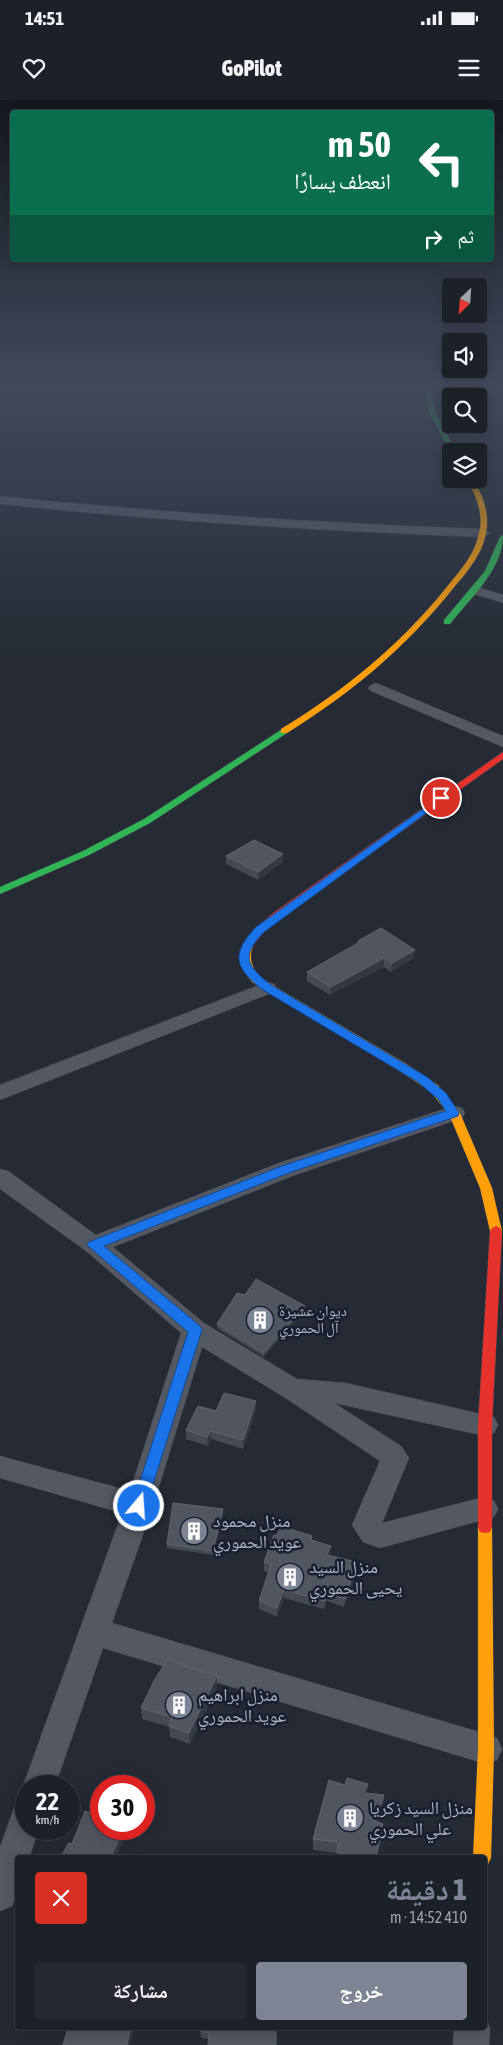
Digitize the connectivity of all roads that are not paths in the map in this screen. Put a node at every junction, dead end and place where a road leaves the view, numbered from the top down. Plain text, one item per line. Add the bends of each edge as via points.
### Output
1 (475, 488) edge
2 (0, 500) edge
3 (483, 533) junction
4 (503, 537) edge
5 (474, 590) junction
6 (503, 599) edge
7 (440, 629) dead end
8 (376, 688) dead end
9 (503, 742) edge
10 (503, 755) edge
11 (0, 891) edge
12 (267, 988) junction
13 (0, 1093) edge
14 (454, 1113) junction
15 (0, 1177) edge
16 (94, 1245) junction
17 (195, 1330) junction
18 (292, 1389) junction
19 (484, 1425) junction
20 (0, 1467) edge
21 (139, 1506) junction
22 (484, 1509) junction
23 (94, 1632) junction
24 (486, 1749) junction
25 (42, 1775) edge
26 (19, 1840) edge
27 (482, 1855) edge
28 (0, 1894) edge
29 (472, 2030) edge
30 (471, 2045) edge

1 - 3 main road via 484,512
2 - 3 street via 142,515 374,530
3 - 11 main road via 469,564 433,612 398,647 344,692 147,821 86,853
4 - 5 main road via 497,555
5 - 6 lane
5 - 7 main road
8 - 9 street
10 - 12 main road via 260,929 244,953 245,964 249,974
12 - 13 street
12 - 14 main road via 422,1080 442,1096
14 - 16 street via 287,1169
14 - 19 main road via 486,1188 496,1231
15 - 16 street
16 - 17 street
17 - 18 street
17 - 21 street
18 - 19 street via 346,1394
18 - 22 street via 395,1458 366,1525 373,1532 380,1536 396,1533
19 - 22 main road
20 - 21 street
21 - 23 street
22 - 24 main road
23 - 24 street
23 - 25 street
24 - 27 main road
26 - 28 street
29 - 30 street

